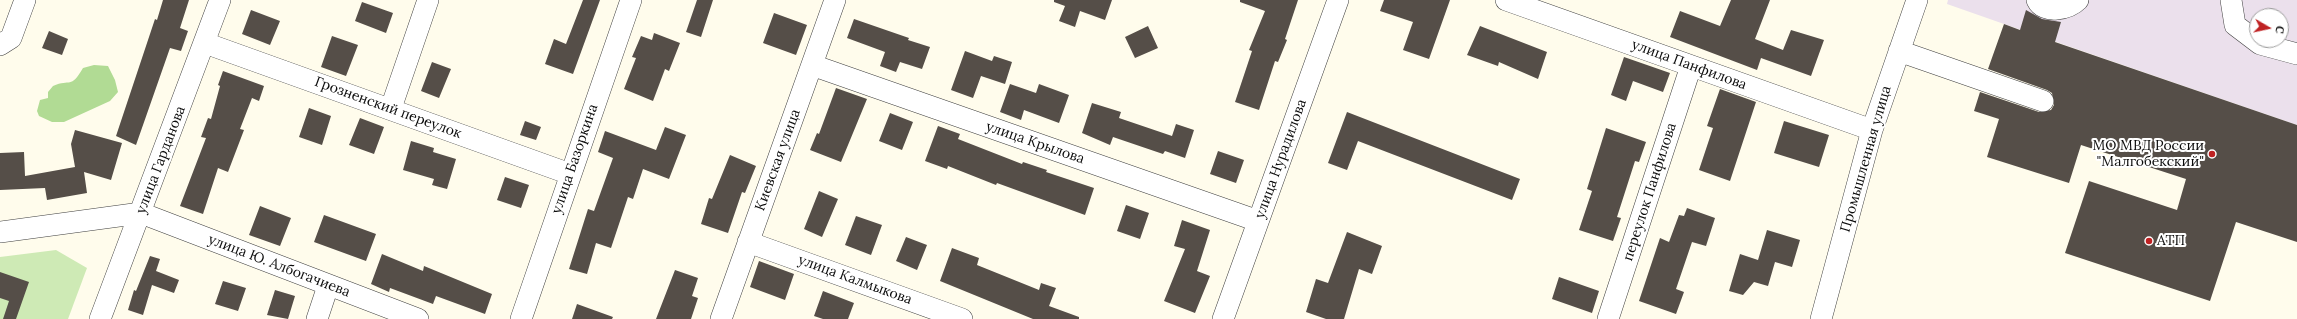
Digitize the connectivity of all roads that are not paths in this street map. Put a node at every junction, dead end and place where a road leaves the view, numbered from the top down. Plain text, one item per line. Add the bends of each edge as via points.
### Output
1 (25, 0) edge
2 (220, 0) edge
3 (428, 0) edge
4 (631, 0) edge
5 (835, 0) edge
6 (1338, 0) edge
7 (1506, 0) edge
8 (1917, 0) edge
9 (2037, 0) edge
10 (2078, 0) edge
11 (2231, 0) edge
12 (205, 43) junction
13 (0, 45) edge
14 (1899, 51) junction
15 (2297, 54) edge
16 (812, 65) junction
17 (1691, 66) junction
18 (2043, 101) dead end
19 (391, 108) junction
20 (1872, 130) junction
21 (570, 174) junction
22 (141, 213) junction
23 (1258, 221) junction
24 (0, 232) edge
25 (748, 242) junction
26 (328, 286) junction
27 (100, 319) edge
28 (317, 319) edge
29 (418, 319) edge
30 (521, 319) edge
31 (720, 319) edge
32 (962, 319) edge
33 (1223, 319) edge
34 (1608, 319) edge
35 (1821, 319) edge

1 - 13 street via 10,38
2 - 12 street, улица Гарданова
3 - 19 street
4 - 21 street, улица Базоркина
5 - 16 street, Киевская улица
6 - 23 street, улица Нурадилова
7 - 17 street, улица Панфилова
8 - 14 street, Промышленная улица
9 - 10 street via 2046,8 2058,9 2072,6
11 - 15 street via 2235,25 2260,44
12 - 19 street, Грозненский переулок
12 - 22 street, улица Гарданова
14 - 18 street
14 - 20 street, Промышленная улица
16 - 23 street, улица Крылова
16 - 25 street, Киевская улица
17 - 20 street, улица Панфилова
17 - 34 street, переулок Панфилова
19 - 21 street, Грозненский переулок
20 - 35 street, Промышленная улица
21 - 30 street, улица Базоркина
22 - 24 street
22 - 26 street, улица Ю. Албогачиева
22 - 27 street, улица Гарданова
23 - 33 street, улица Нурадилова
25 - 31 street, Киевская улица
25 - 32 street, улица Калмыкова
26 - 28 street
26 - 29 street, улица Ю. Албогачиева

